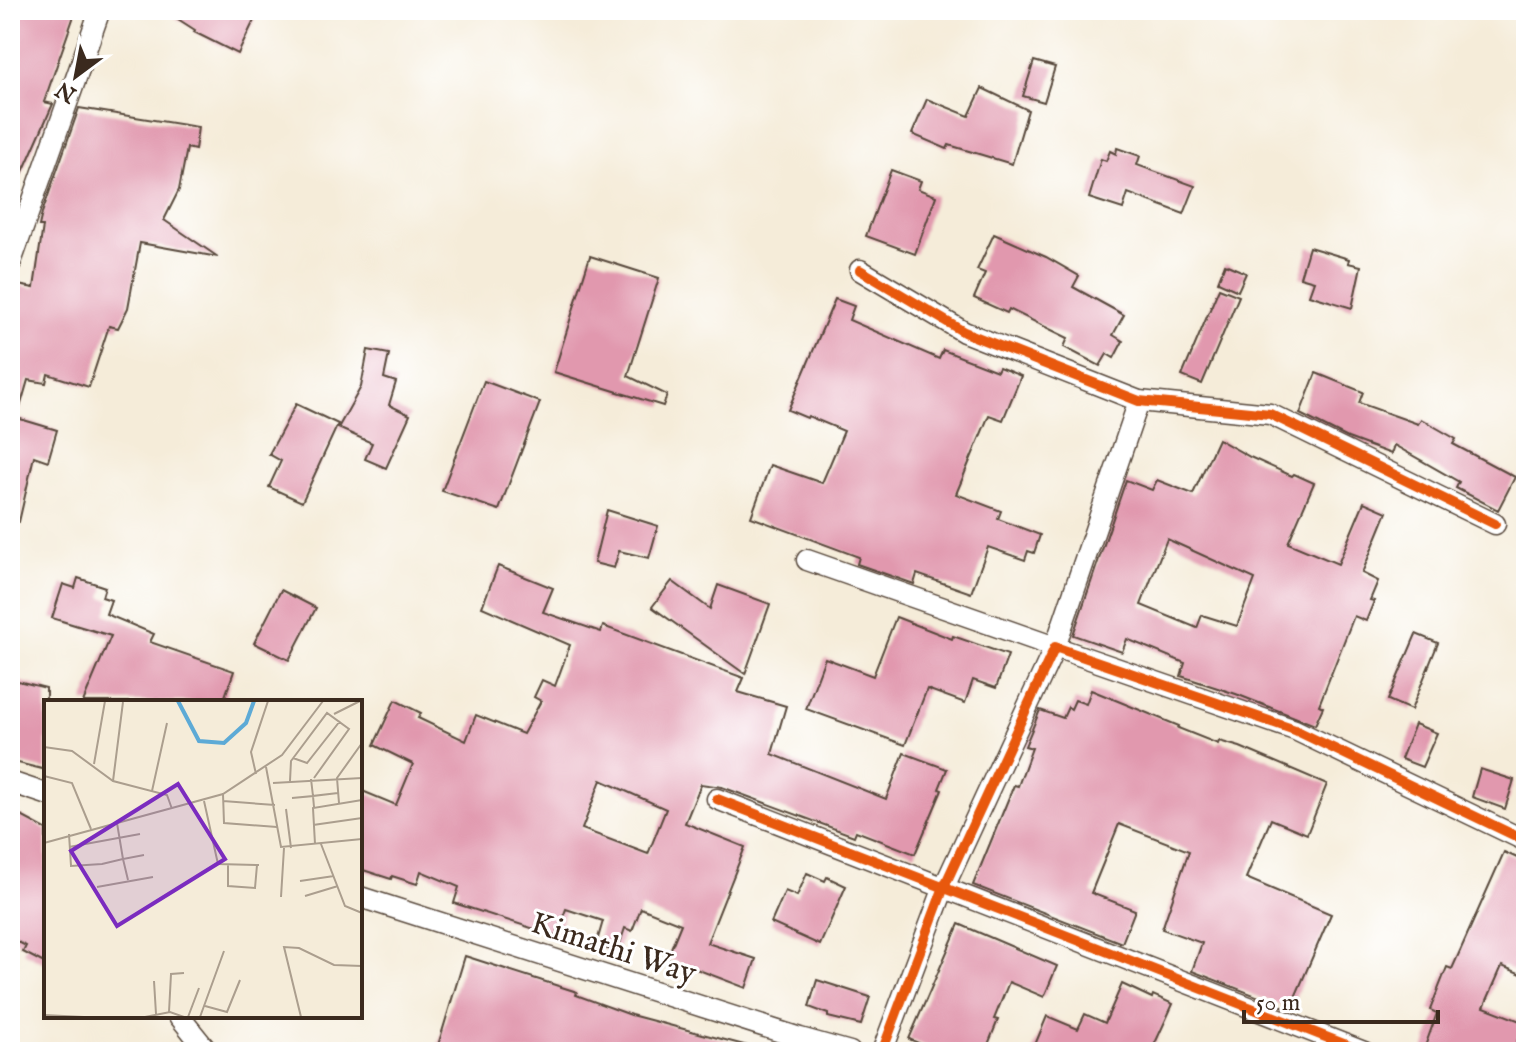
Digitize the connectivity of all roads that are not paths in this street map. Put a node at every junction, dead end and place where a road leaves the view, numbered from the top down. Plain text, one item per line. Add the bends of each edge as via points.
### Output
1 (100, 10) edge
2 (10, 265) edge
3 (860, 270) dead end
4 (1139, 401) junction
5 (1495, 524) dead end
6 (807, 560) dead end
7 (1055, 647) junction
8 (10, 782) edge
9 (44, 793) edge
10 (717, 799) dead end
11 (1526, 841) edge
12 (944, 887) junction
13 (362, 898) edge
14 (181, 1018) edge
15 (208, 1052) edge
16 (850, 1052) edge
17 (882, 1052) edge
18 (1364, 1052) edge

1 - 2 street
3 - 4 street via 964,332
4 - 5 street via 1270,414
4 - 7 street
6 - 7 street
7 - 11 street via 1295,730
7 - 12 street
8 - 9 street
10 - 12 street
12 - 17 street
12 - 18 street
13 - 16 street, Kimathi Way
14 - 15 street

